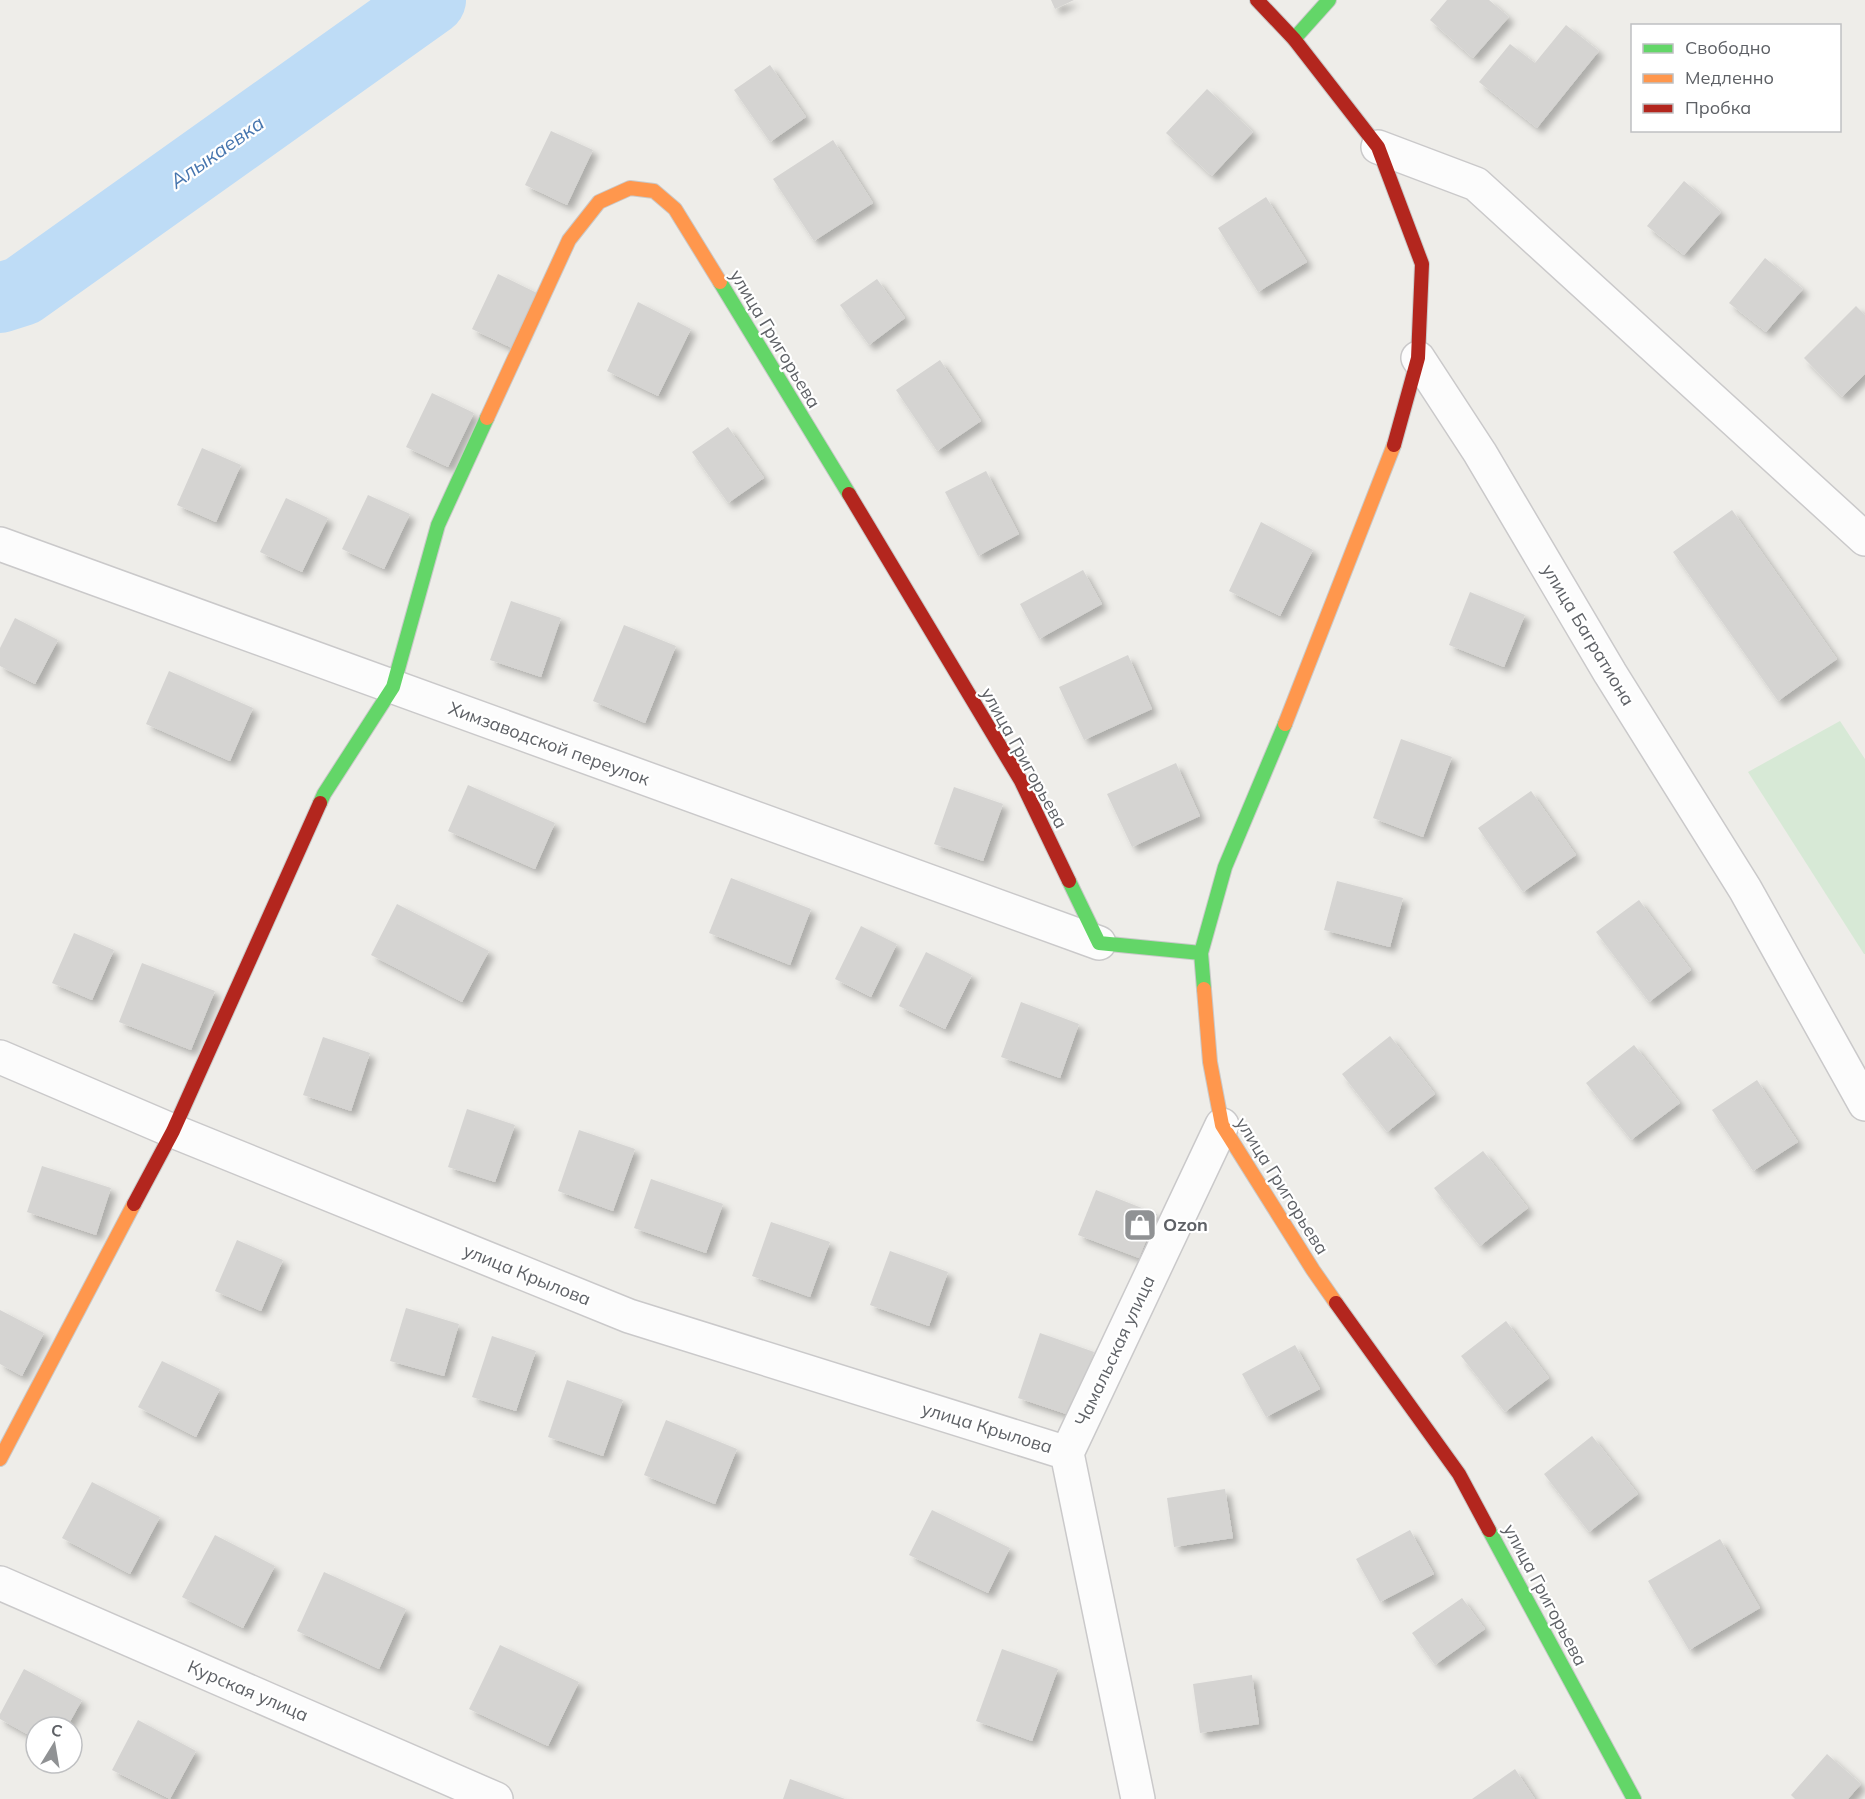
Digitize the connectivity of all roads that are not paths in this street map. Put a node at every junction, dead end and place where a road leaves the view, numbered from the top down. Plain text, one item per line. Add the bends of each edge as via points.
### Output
1 (1257, 0) edge
2 (1329, 0) edge
3 (1294, 39) junction
4 (1378, 147) junction
5 (1418, 358) junction
6 (1865, 538) edge
7 (0, 544) edge
8 (393, 687) junction
9 (1099, 943) junction
10 (1201, 953) junction
11 (0, 1057) edge
12 (1865, 1104) edge
13 (1222, 1125) junction
14 (173, 1131) junction
15 (1067, 1453) junction
16 (0, 1459) edge
17 (0, 1583) edge
18 (496, 1799) edge
19 (1138, 1799) edge
20 (1634, 1799) edge

1 - 3 street
2 - 3 street
3 - 4 street
4 - 5 street via 1422,264
4 - 6 street via 1476,184
5 - 10 street via 1396,441 1225,867
5 - 12 street, улица Багратиона via 1480,453 1744,889
7 - 8 street, Химзаводской переулок
8 - 9 street, Химзаводской переулок
8 - 9 street, улица Григорьева via 438,525 569,240 599,202 630,188 654,191 675,209 1021,781
8 - 14 street, улица Григорьева via 324,794
9 - 10 street
10 - 13 street, улица Григорьева via 1210,1062
11 - 14 street, улица Крылова
13 - 15 street, Чамальская улица
13 - 20 street, улица Григорьева via 1313,1270 1459,1474
14 - 15 street, улица Крылова via 629,1316
14 - 16 street, улица Григорьева
15 - 19 street
17 - 18 street, Курская улица

